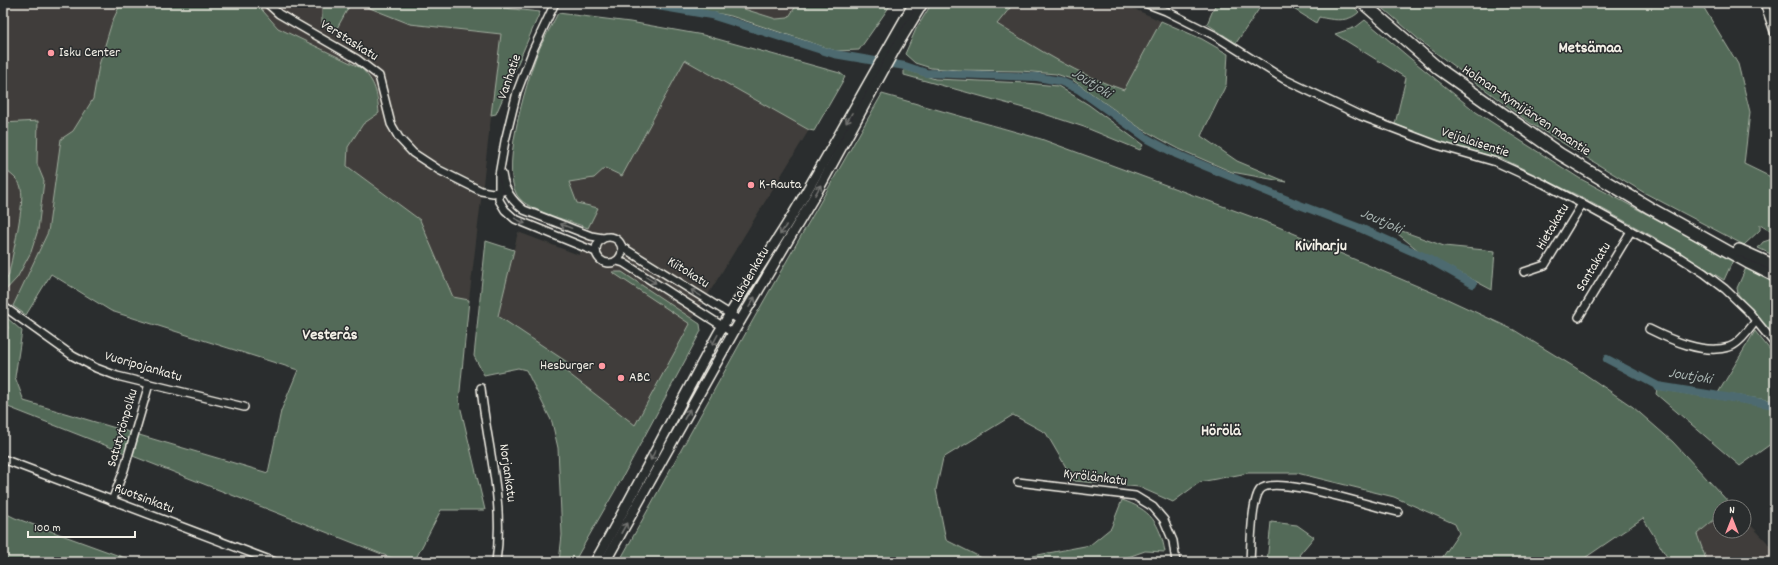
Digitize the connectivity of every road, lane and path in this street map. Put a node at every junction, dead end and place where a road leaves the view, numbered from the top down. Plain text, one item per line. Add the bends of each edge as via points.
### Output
1 (267, 3) edge
2 (555, 3) edge
3 (914, 3) edge
4 (923, 3) edge
5 (1145, 3) edge
6 (1363, 3) edge
7 (1764, 3) edge
8 (1775, 34) edge
9 (891, 49) junction
10 (871, 85) junction
11 (502, 164) junction
12 (507, 190) junction
13 (499, 192) junction
14 (1582, 204) junction
15 (1686, 227) junction
16 (1631, 231) junction
17 (603, 238) junction
18 (622, 247) junction
19 (596, 252) junction
20 (617, 260) junction
21 (1775, 266) edge
22 (1524, 272) dead end
23 (1775, 276) edge
24 (3, 306) edge
25 (730, 314) junction
26 (1579, 317) dead end
27 (741, 321) junction
28 (1756, 321) junction
29 (723, 326) junction
30 (1649, 329) dead end
31 (733, 333) junction
32 (1775, 344) edge
33 (149, 384) junction
34 (481, 388) dead end
35 (244, 407) dead end
36 (3, 459) edge
37 (1018, 482) dead end
38 (112, 501) junction
39 (1398, 512) dead end
40 (275, 562) edge
41 (496, 562) edge
42 (595, 562) edge
43 (605, 562) edge
44 (1176, 562) edge
45 (1250, 562) edge

1 - 13 street, Verstaskatu via 279,14 357,59 379,76 391,124 399,138 414,153 471,187
2 - 11 street, Vanhatie via 517,92
3 - 9 main road, Lahdenkatu
4 - 9 main road, Lahdenkatu
5 - 14 street, Veijalaisentie via 1214,35 1284,79 1361,116 1437,145 1496,162
6 - 15 highway, Holman–Kymijärven maantie via 1439,69 1520,128 1596,176
7 - 8 street
9 - 10 main road, Lahdenkatu
10 -> 25 main road, Lahdenkatu
27 -> 10 main road, Lahdenkatu via 818,190
11 - 12 street, Vanhatie
11 - 13 street, Vanhatie
12 - 13 street, Verstaskatu
17 -> 12 street via 591,236 524,210 512,199
13 -> 19 street via 501,204 515,219
14 - 16 street, Veijalaisentie
14 - 22 street, Hietakatu via 1545,265
15 - 21 highway, Holman–Kymijärven maantie
15 - 23 highway, Holman–Kymijärven maantie
16 - 26 street, Santakatu
16 - 28 street, Veijalaisentie via 1704,273 1725,289
17 - 18 street via 611,237
17 - 19 street via 597,244
18 - 20 street
25 -> 18 street, Kiitokatu
19 - 20 street via 598,258 605,263
20 -> 29 street, Kiitokatu
24 - 33 street, Vuoripojankatu via 85,363 117,376
25 - 27 street, Kiitokatu
25 - 29 main road, Lahdenkatu
27 - 31 main road, Lahdenkatu
28 - 30 street via 1744,336 1730,347 1714,349 1682,344
28 - 32 street, Veijalaisentie
29 - 31 street, Kiitokatu
29 -> 42 main road, Lahdenkatu
43 -> 31 main road, Lahdenkatu
33 - 35 street, Vuoripojankatu
33 - 38 street, Satutytönpolku via 124,470
34 - 41 street, Norjankatu via 499,507
36 - 38 street, Ruotsinkatu
37 - 44 street, Kyrölänkatu via 1135,496 1153,506 1164,520 1173,541
38 - 40 street, Ruotsinkatu
39 - 45 street via 1301,487 1278,484 1263,486 1258,491 1254,509

